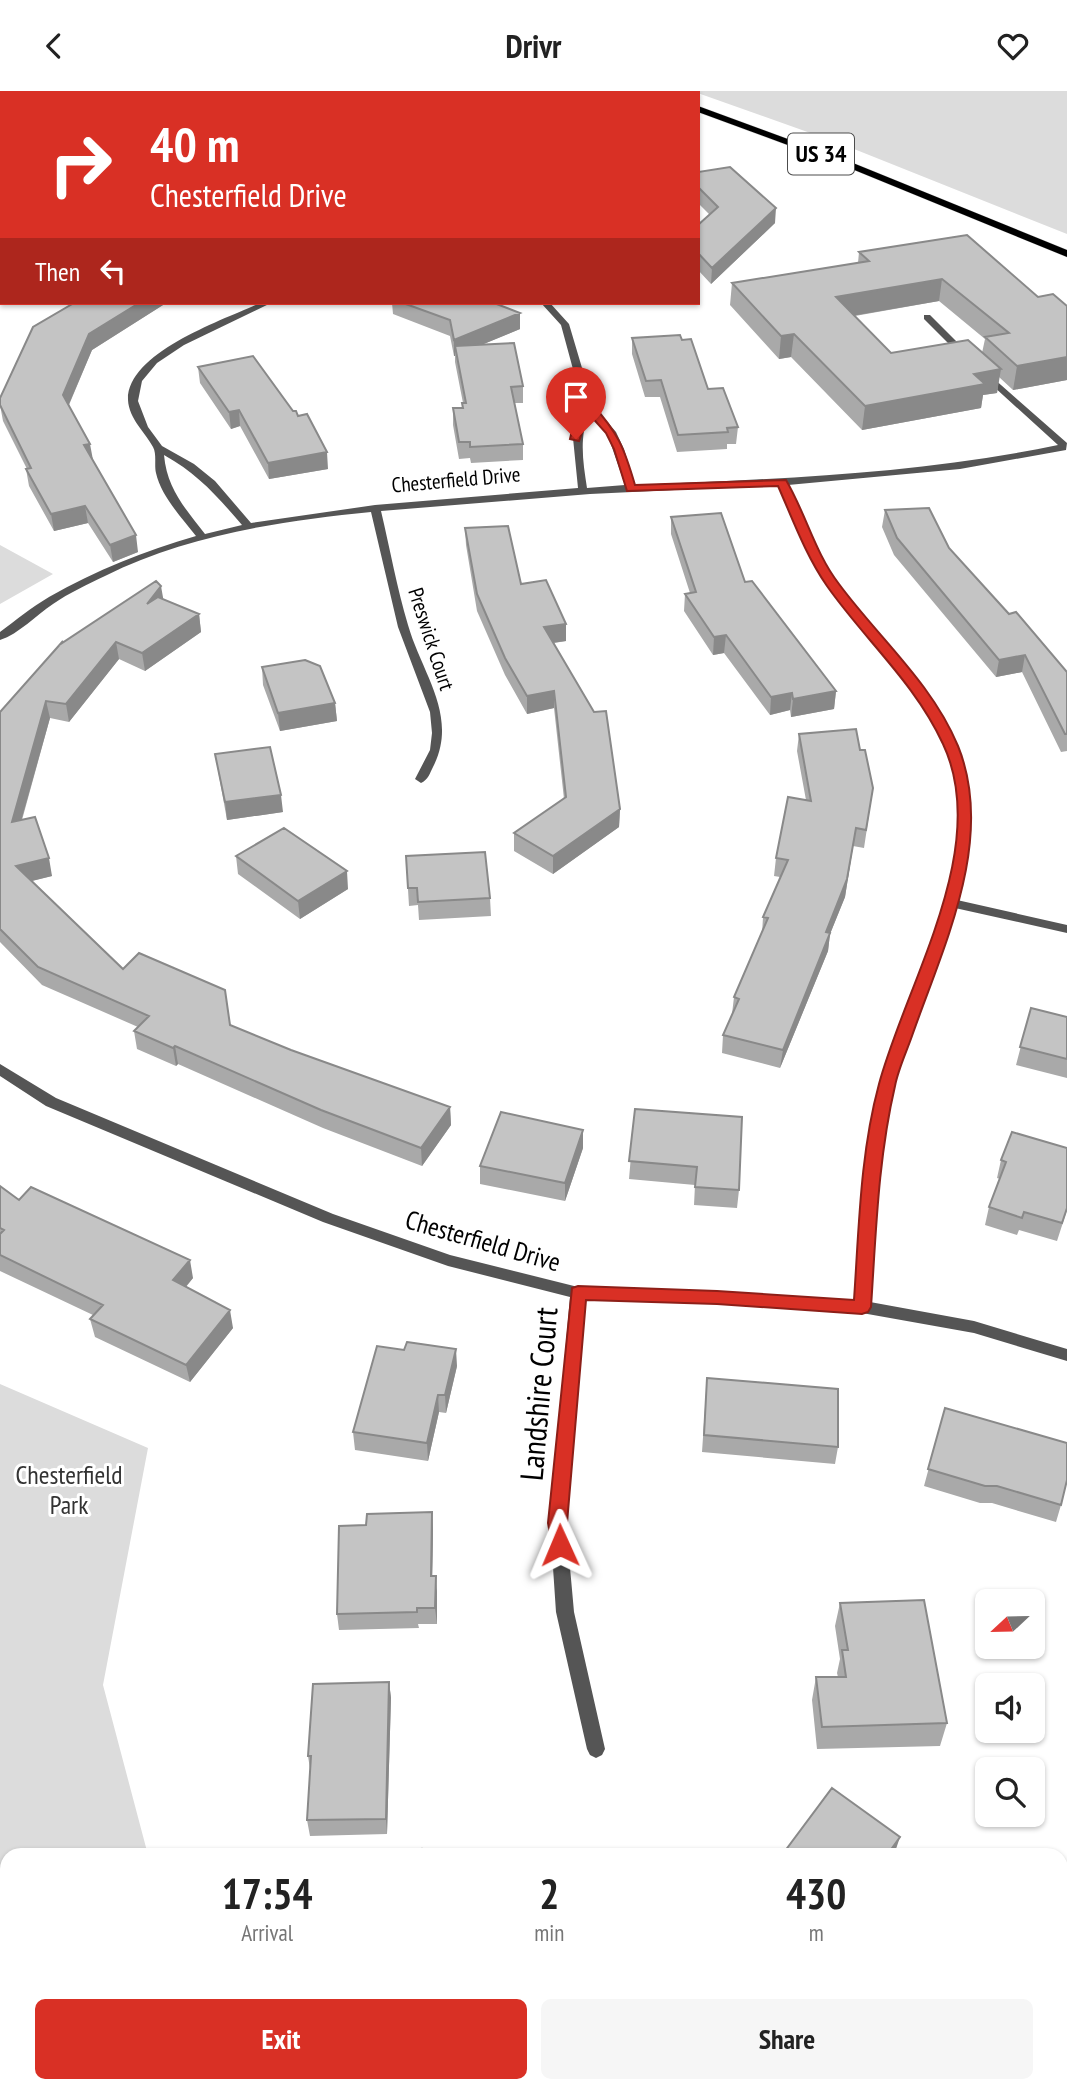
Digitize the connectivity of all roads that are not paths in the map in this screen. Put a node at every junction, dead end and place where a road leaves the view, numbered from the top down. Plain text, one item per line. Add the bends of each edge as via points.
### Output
1 (700, 111) edge
2 (1067, 254) edge
3 (263, 305) edge
4 (547, 305) edge
5 (927, 317) dead end
6 (588, 406) junction
7 (1066, 446) edge
8 (159, 448) junction
9 (782, 483) junction
10 (631, 488) junction
11 (583, 491) junction
12 (375, 508) junction
13 (247, 524) junction
14 (201, 535) junction
15 (0, 638) edge
16 (421, 779) dead end
17 (951, 903) junction
18 (1067, 929) edge
19 (0, 1069) edge
20 (578, 1293) junction
21 (862, 1307) junction
22 (1067, 1355) edge
23 (596, 1749) dead end

1 - 2 main road, US 34 via 850,165
3 - 8 street via 181,343 154,361 137,380 132,401
4 - 6 street via 568,330
5 - 7 street
6 - 10 street via 611,432
6 - 11 street via 576,439
7 - 9 street, Chesterfield Drive via 914,473
8 - 13 street via 211,483
8 - 14 street via 161,475
9 - 10 street, Chesterfield Drive
9 - 17 street via 832,584 916,685 950,744 965,789 964,831
10 - 11 street, Chesterfield Drive
11 - 12 street, Chesterfield Drive
12 - 13 street, Chesterfield Drive
12 - 16 street, Preswick Court via 403,627 436,712 436,750
13 - 14 street, Chesterfield Drive
14 - 15 street, Chesterfield Drive via 93,577
17 - 18 street
17 - 21 street via 887,1083 873,1152
19 - 20 street, Chesterfield Drive via 51,1102 328,1218 448,1260
20 - 21 street, Chesterfield Drive
20 - 23 street, Landshire Court via 558,1523 565,1612
21 - 22 street, Chesterfield Drive via 974,1327

